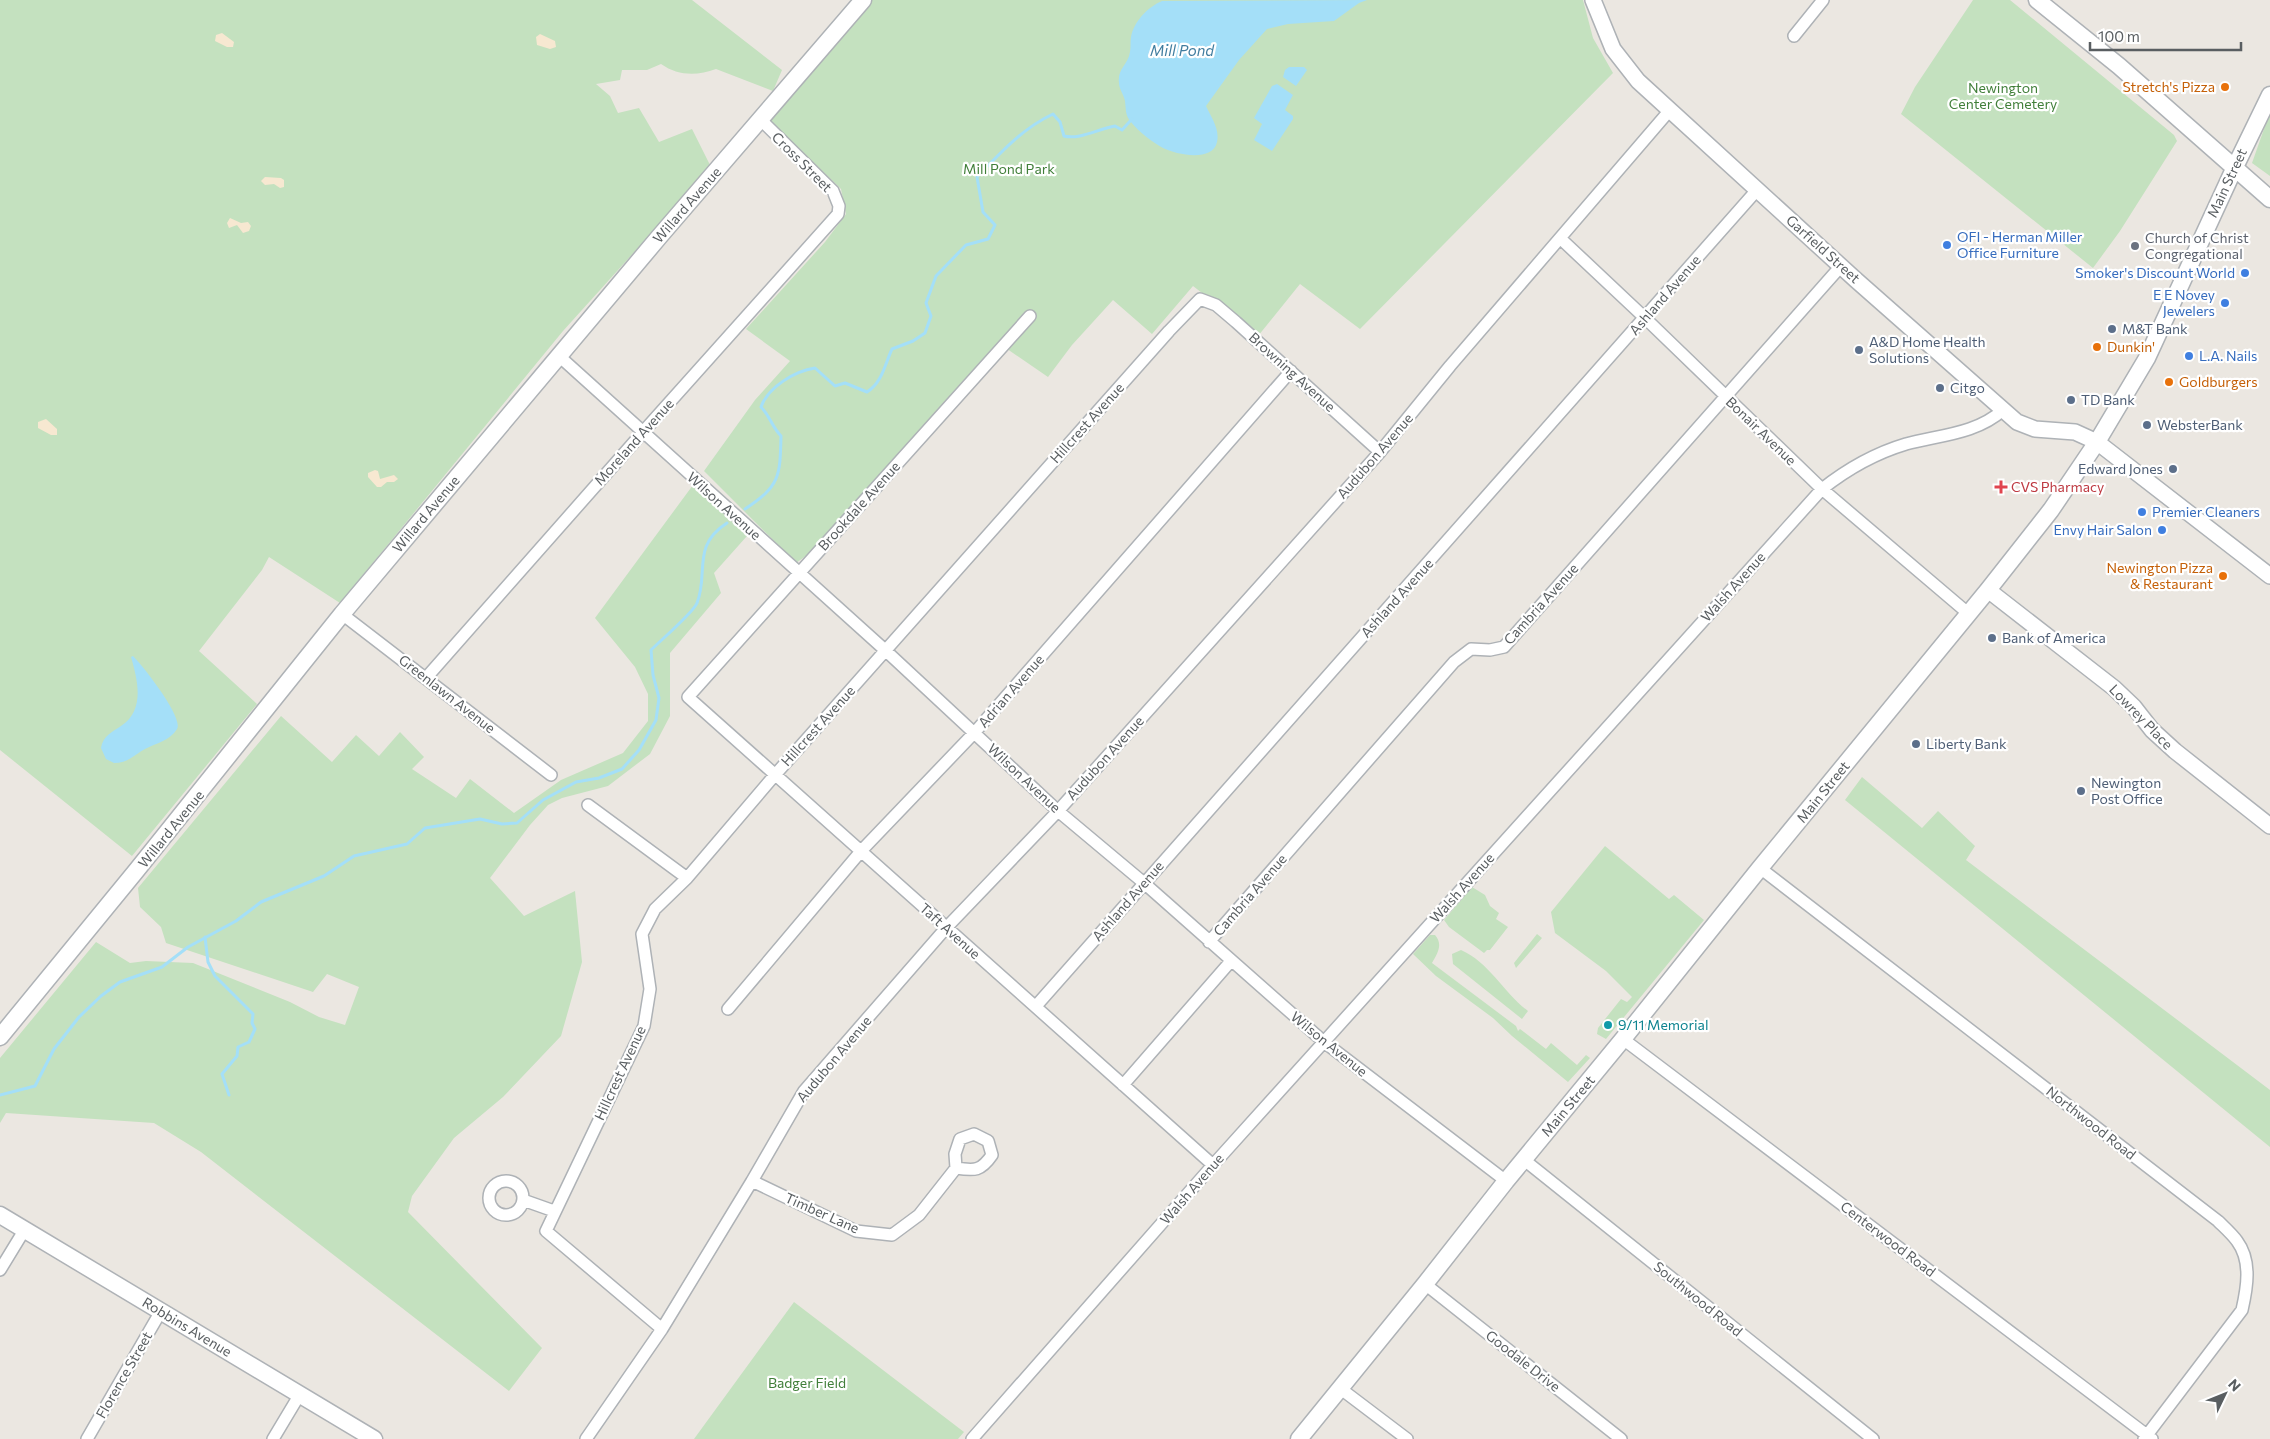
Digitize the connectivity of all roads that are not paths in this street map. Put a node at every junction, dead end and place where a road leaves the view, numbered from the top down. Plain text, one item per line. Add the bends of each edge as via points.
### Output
1 (863, 0) edge
2 (1593, 0) edge
3 (1823, 0) edge
4 (2037, 0) edge
5 (1794, 36) dead end
6 (2270, 95) edge
7 (1670, 110) junction
8 (761, 120) junction
9 (2234, 169) junction
10 (1757, 190) junction
11 (2270, 199) edge
12 (840, 206) joint
13 (1561, 239) junction
14 (1840, 266) junction
15 (1200, 299) joint
16 (1030, 316) dead end
17 (1646, 318) junction
18 (559, 356) junction
19 (1291, 371) junction
20 (1726, 397) junction
21 (2003, 410) junction
22 (643, 432) junction
23 (2097, 442) junction
24 (1380, 452) junction
25 (1822, 489) junction
26 (799, 573) junction
27 (2270, 576) edge
28 (1988, 590) junction
29 (342, 614) junction
30 (1969, 614) junction
31 (885, 650) junction
32 (426, 678) junction
33 (688, 697) joint
34 (975, 732) junction
35 (551, 775) dead end
36 (774, 776) junction
37 (588, 805) dead end
38 (1058, 811) junction
39 (2270, 826) edge
40 (862, 850) junction
41 (1760, 868) junction
42 (687, 878) junction
43 (1144, 883) junction
44 (946, 928) junction
45 (1209, 942) junction
46 (1231, 961) junction
47 (1036, 1006) junction
48 (728, 1009) dead end
49 (0, 1037) edge
50 (1623, 1039) junction
51 (1324, 1042) junction
52 (1123, 1085) junction
53 (1524, 1159) junction
54 (1213, 1165) junction
55 (956, 1168) dead end
56 (752, 1181) junction
57 (1506, 1181) junction
58 (524, 1200) dead end
59 (554, 1211) junction
60 (0, 1215) edge
61 (25, 1229) junction
62 (0, 1270) edge
63 (1425, 1284) junction
64 (161, 1311) junction
65 (662, 1330) junction
66 (1341, 1389) junction
67 (300, 1394) junction
68 (2148, 1438) edge
69 (87, 1439) edge
70 (272, 1439) edge
71 (374, 1439) edge
72 (586, 1439) edge
73 (972, 1439) edge
74 (1299, 1439) edge
75 (1407, 1439) edge
76 (1621, 1439) edge
77 (1873, 1439) edge

1 - 8 main road, Willard Avenue
2 - 7 street, Garfield Street via 1613,49 1638,81
3 - 5 street
4 - 9 main road via 2119,66
6 - 9 main road, Main Street
7 - 10 street, Garfield Street
7 - 13 street, Audubon Avenue
8 - 12 street, Cross Street via 833,191
8 - 18 main road, Willard Avenue
9 - 11 main road
9 - 23 main road, Main Street via 2147,358
10 - 14 street, Garfield Street
10 - 17 street, Ashland Avenue
12 - 22 street, Moreland Avenue via 832,222
13 - 17 street, Bonair Avenue
13 - 24 street, Audubon Avenue
14 - 20 street, Cambria Avenue
14 - 21 street, Garfield Street
15 - 19 street, Browning Avenue via 1216,306
15 - 31 street, Hillcrest Avenue
16 - 26 street, Brookdale Avenue
17 - 20 street, Bonair Avenue
17 - 43 street, Ashland Avenue
18 - 22 street, Wilson Avenue
18 - 29 main road, Willard Avenue
19 - 24 street, Browning Avenue
19 - 34 street, Adrian Avenue
20 - 25 street, Bonair Avenue
20 - 45 street, Cambria Avenue via 1504,647 1471,649 1454,662
21 - 23 street, Garfield Street via 2028,428 2075,432
21 - 25 street, Walsh Avenue via 1979,426 1900,446 1855,466
22 - 26 street, Wilson Avenue
22 - 32 street, Moreland Avenue
23 - 27 street, Garfield Street
23 - 28 main road, Main Street via 2051,510
24 - 38 street, Audubon Avenue
25 - 30 street, Bonair Avenue
25 - 51 street, Walsh Avenue
26 - 31 street, Wilson Avenue
26 - 33 street, Brookdale Avenue
28 - 30 main road, Main Street
28 - 39 street, Lowrey Place via 2114,688 2174,752
29 - 32 street, Greenlawn Avenue
29 - 49 main road, Willard Avenue
30 - 41 main road, Main Street
31 - 34 street, Wilson Avenue
31 - 36 street, Hillcrest Avenue
32 - 35 street, Greenlawn Avenue
33 - 36 street, Taft Avenue
34 - 38 street, Wilson Avenue
34 - 40 street, Adrian Avenue
36 - 40 street, Taft Avenue
36 - 42 street, Hillcrest Avenue
37 - 42 street
38 - 43 street, Wilson Avenue
38 - 44 street, Audubon Avenue
40 - 44 street, Taft Avenue
40 - 48 street, Adrian Avenue
41 - 50 main road, Main Street
41 - 68 street, Northwood Road via 2210,1215 2238,1242 2247,1264 2247,1289 2242,1310
42 - 59 street, Hillcrest Avenue via 655,909 642,934 650,989 644,1026
43 - 45 street, Wilson Avenue
43 - 47 street, Ashland Avenue
44 - 47 street, Taft Avenue
44 - 56 street, Audubon Avenue via 804,1091
45 - 46 street, Wilson Avenue
46 - 51 street, Wilson Avenue
46 - 52 street
47 - 52 street, Taft Avenue
50 - 53 main road, Main Street
50 - 68 street, Centerwood Road
51 - 54 street, Walsh Avenue
51 - 57 street, Wilson Avenue
52 - 54 street, Taft Avenue
53 - 57 main road, Main Street
53 - 77 street, Southwood Road
54 - 73 street, Walsh Avenue
55 - 56 street, Timber Lane via 919,1216 892,1235 856,1231
56 - 65 street, Audubon Avenue
57 - 63 main road, Main Street
58 - 59 street
59 - 65 street, Hillcrest Avenue via 546,1231
60 - 61 main road, Robbins Avenue
61 - 62 street
61 - 64 main road, Robbins Avenue
63 - 66 main road, Main Street
63 - 76 street, Goodale Drive
64 - 67 main road, Robbins Avenue
64 - 69 street, Florence Street
65 - 72 street, Audubon Avenue
66 - 74 main road, Main Street
66 - 75 street
67 - 70 street
67 - 71 main road, Robbins Avenue

